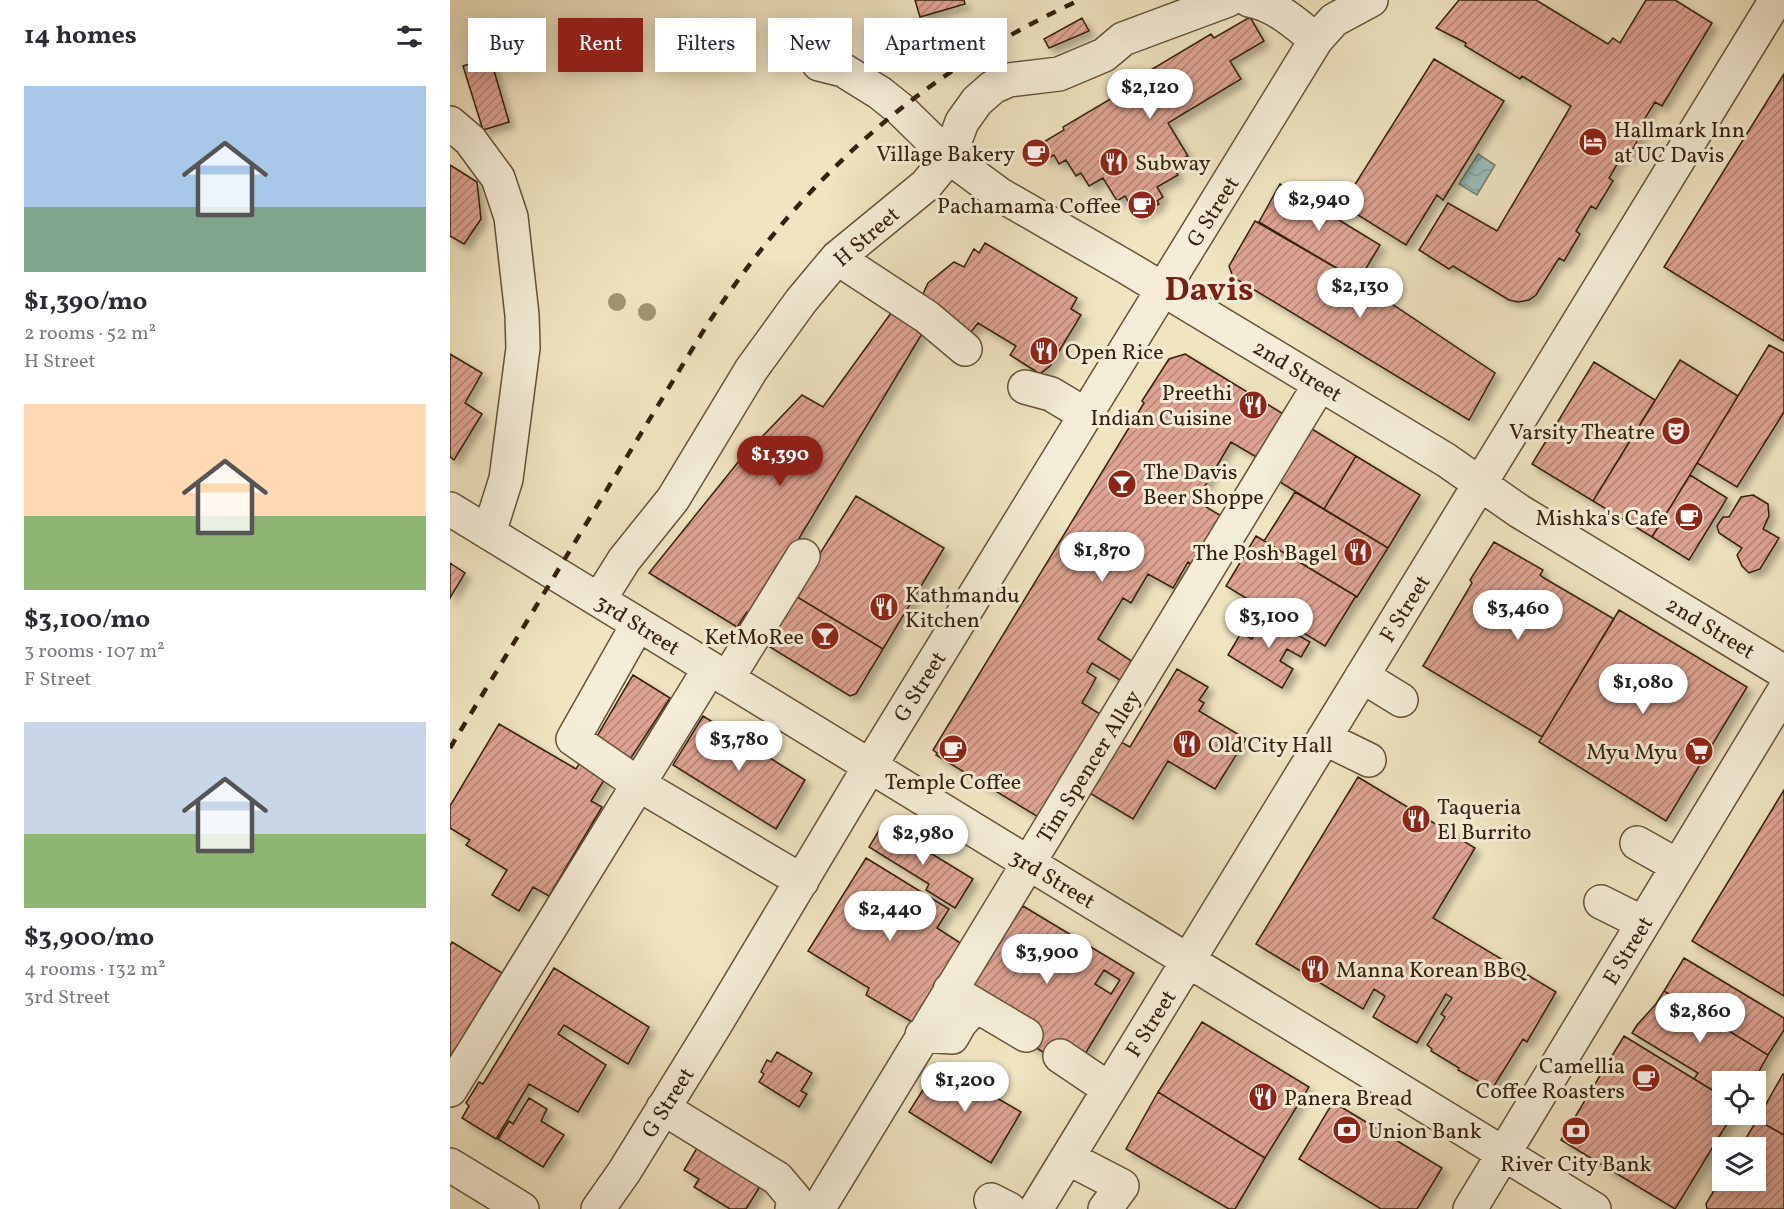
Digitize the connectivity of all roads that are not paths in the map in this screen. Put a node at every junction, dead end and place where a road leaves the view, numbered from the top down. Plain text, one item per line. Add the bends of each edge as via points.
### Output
1 (1228, 0) edge
2 (1249, 0) edge
3 (1371, 0) edge
4 (1773, 5) edge
5 (1316, 40) junction
6 (846, 72) edge
7 (450, 123) edge
8 (949, 157) junction
9 (837, 258) junction
10 (1163, 289) junction
11 (965, 349) dead end
12 (1320, 384) junction
13 (1025, 387) dead end
14 (1081, 424) junction
15 (1480, 483) junction
16 (450, 509) edge
17 (489, 533) junction
18 (803, 556) dead end
19 (599, 600) junction
20 (638, 624) junction
21 (1784, 672) edge
22 (718, 674) junction
23 (1362, 676) junction
24 (1784, 691) edge
25 (1401, 700) dead end
26 (1324, 738) junction
27 (1369, 760) dead end
28 (870, 766) junction
29 (638, 784) junction
30 (1637, 843) dead end
31 (1028, 863) junction
32 (1678, 866) junction
33 (802, 881) junction
34 (1600, 902) dead end
35 (1643, 923) junction
36 (1188, 961) junction
37 (963, 998) junction
38 (1026, 1035) dead end
39 (1060, 1056) dead end
40 (1109, 1089) junction
41 (450, 1090) edge
42 (663, 1108) junction
43 (1505, 1154) junction
44 (1068, 1158) junction
45 (450, 1165) edge
46 (1114, 1198) edge
47 (522, 1209) edge
48 (598, 1209) edge
49 (792, 1209) edge
50 (818, 1209) edge
51 (1036, 1209) edge
52 (1470, 1209) edge
53 (1594, 1209) edge

1 - 8 street, H Street via 1123,39 1104,55 1059,74 1009,80 993,87 966,115
2 - 5 street via 1266,3
3 - 5 street, G Street via 1334,20
4 - 15 street, F Street
5 - 10 street, G Street
6 - 8 street, 2nd Street via 900,109
7 - 17 street via 470,140 498,177 511,217 521,304 523,348 508,467
8 - 9 street, H Street via 926,185
8 - 10 street, 2nd Street via 999,195
9 - 11 street via 927,317
9 - 19 street, H Street via 751,370 673,499 624,560
10 - 12 street, 2nd Street
10 - 14 street, G Street
12 - 15 street, 2nd Street
12 - 31 street, Tim Spencer Alley
13 - 14 street via 1051,394
14 - 28 street, G Street
15 - 21 street, 2nd Street via 1519,511
15 - 23 street, F Street
16 - 17 street, 3rd Street
17 - 19 street, 3rd Street
18 - 22 street
19 - 20 street, 3rd Street
20 - 22 street, 3rd Street
20 - 29 street via 573,739
22 - 28 street, 3rd Street
22 - 29 street
23 - 25 street
23 - 26 street, F Street
24 - 32 street, E Street
26 - 27 street
26 - 36 street, F Street
28 - 31 street, 3rd Street
28 - 33 street, G Street
29 - 33 street
29 - 41 street
30 - 32 street
31 - 36 street, 3rd Street
31 - 37 street, Tim Spencer Alley
32 - 35 street, E Street
33 - 42 street, G Street
34 - 35 street
35 - 43 street, E Street
36 - 40 street, F Street
36 - 43 street, 3rd Street
37 - 38 street
37 - 50 street, Tim Spencer Alley
39 - 40 street
40 - 44 street, F Street
42 - 48 street, G Street
42 - 49 street via 777,1178 794,1198
43 - 52 street, E Street
43 - 53 street, 3rd Street
44 - 46 street
44 - 51 street, F Street
45 - 47 street

